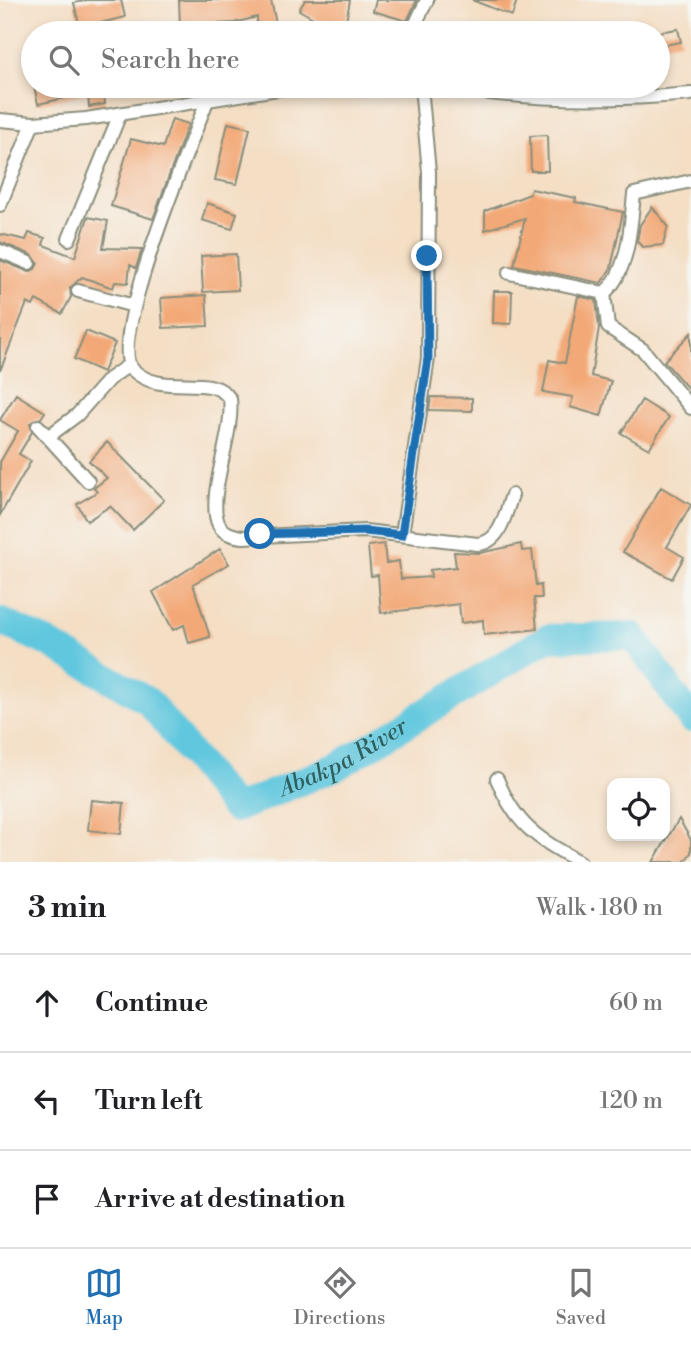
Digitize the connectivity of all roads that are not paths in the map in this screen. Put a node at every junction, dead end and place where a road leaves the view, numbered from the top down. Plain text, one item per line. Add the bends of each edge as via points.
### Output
1 (427, 0) edge
2 (417, 21) edge
3 (691, 94) edge
4 (670, 96) edge
5 (208, 98) joint
6 (422, 98) edge
7 (120, 114) junction
8 (0, 120) edge
9 (33, 123) junction
10 (691, 181) edge
11 (0, 205) edge
12 (68, 239) dead end
13 (0, 251) edge
14 (29, 263) dead end
15 (509, 273) dead end
16 (78, 291) dead end
17 (604, 293) junction
18 (134, 306) junction
19 (129, 365) junction
20 (691, 408) edge
21 (38, 426) dead end
22 (49, 436) junction
23 (89, 481) dead end
24 (512, 495) dead end
25 (402, 535) junction
26 (497, 779) dead end
27 (580, 862) edge

1 - 2 street
3 - 4 street
5 - 7 street
5 - 18 street via 136,289
6 - 25 street via 429,172 428,358
7 - 9 street
7 - 12 street
8 - 9 street
9 - 11 street
10 - 17 street via 634,194 623,257
13 - 14 street
15 - 17 street
16 - 18 street
17 - 20 street via 608,327 643,351
18 - 19 street
19 - 22 street
19 - 25 street via 160,385 212,386 230,399 216,501 219,524 225,531 243,537 349,531
21 - 22 street
22 - 23 street
24 - 25 street via 497,534 487,543
26 - 27 street via 523,826

